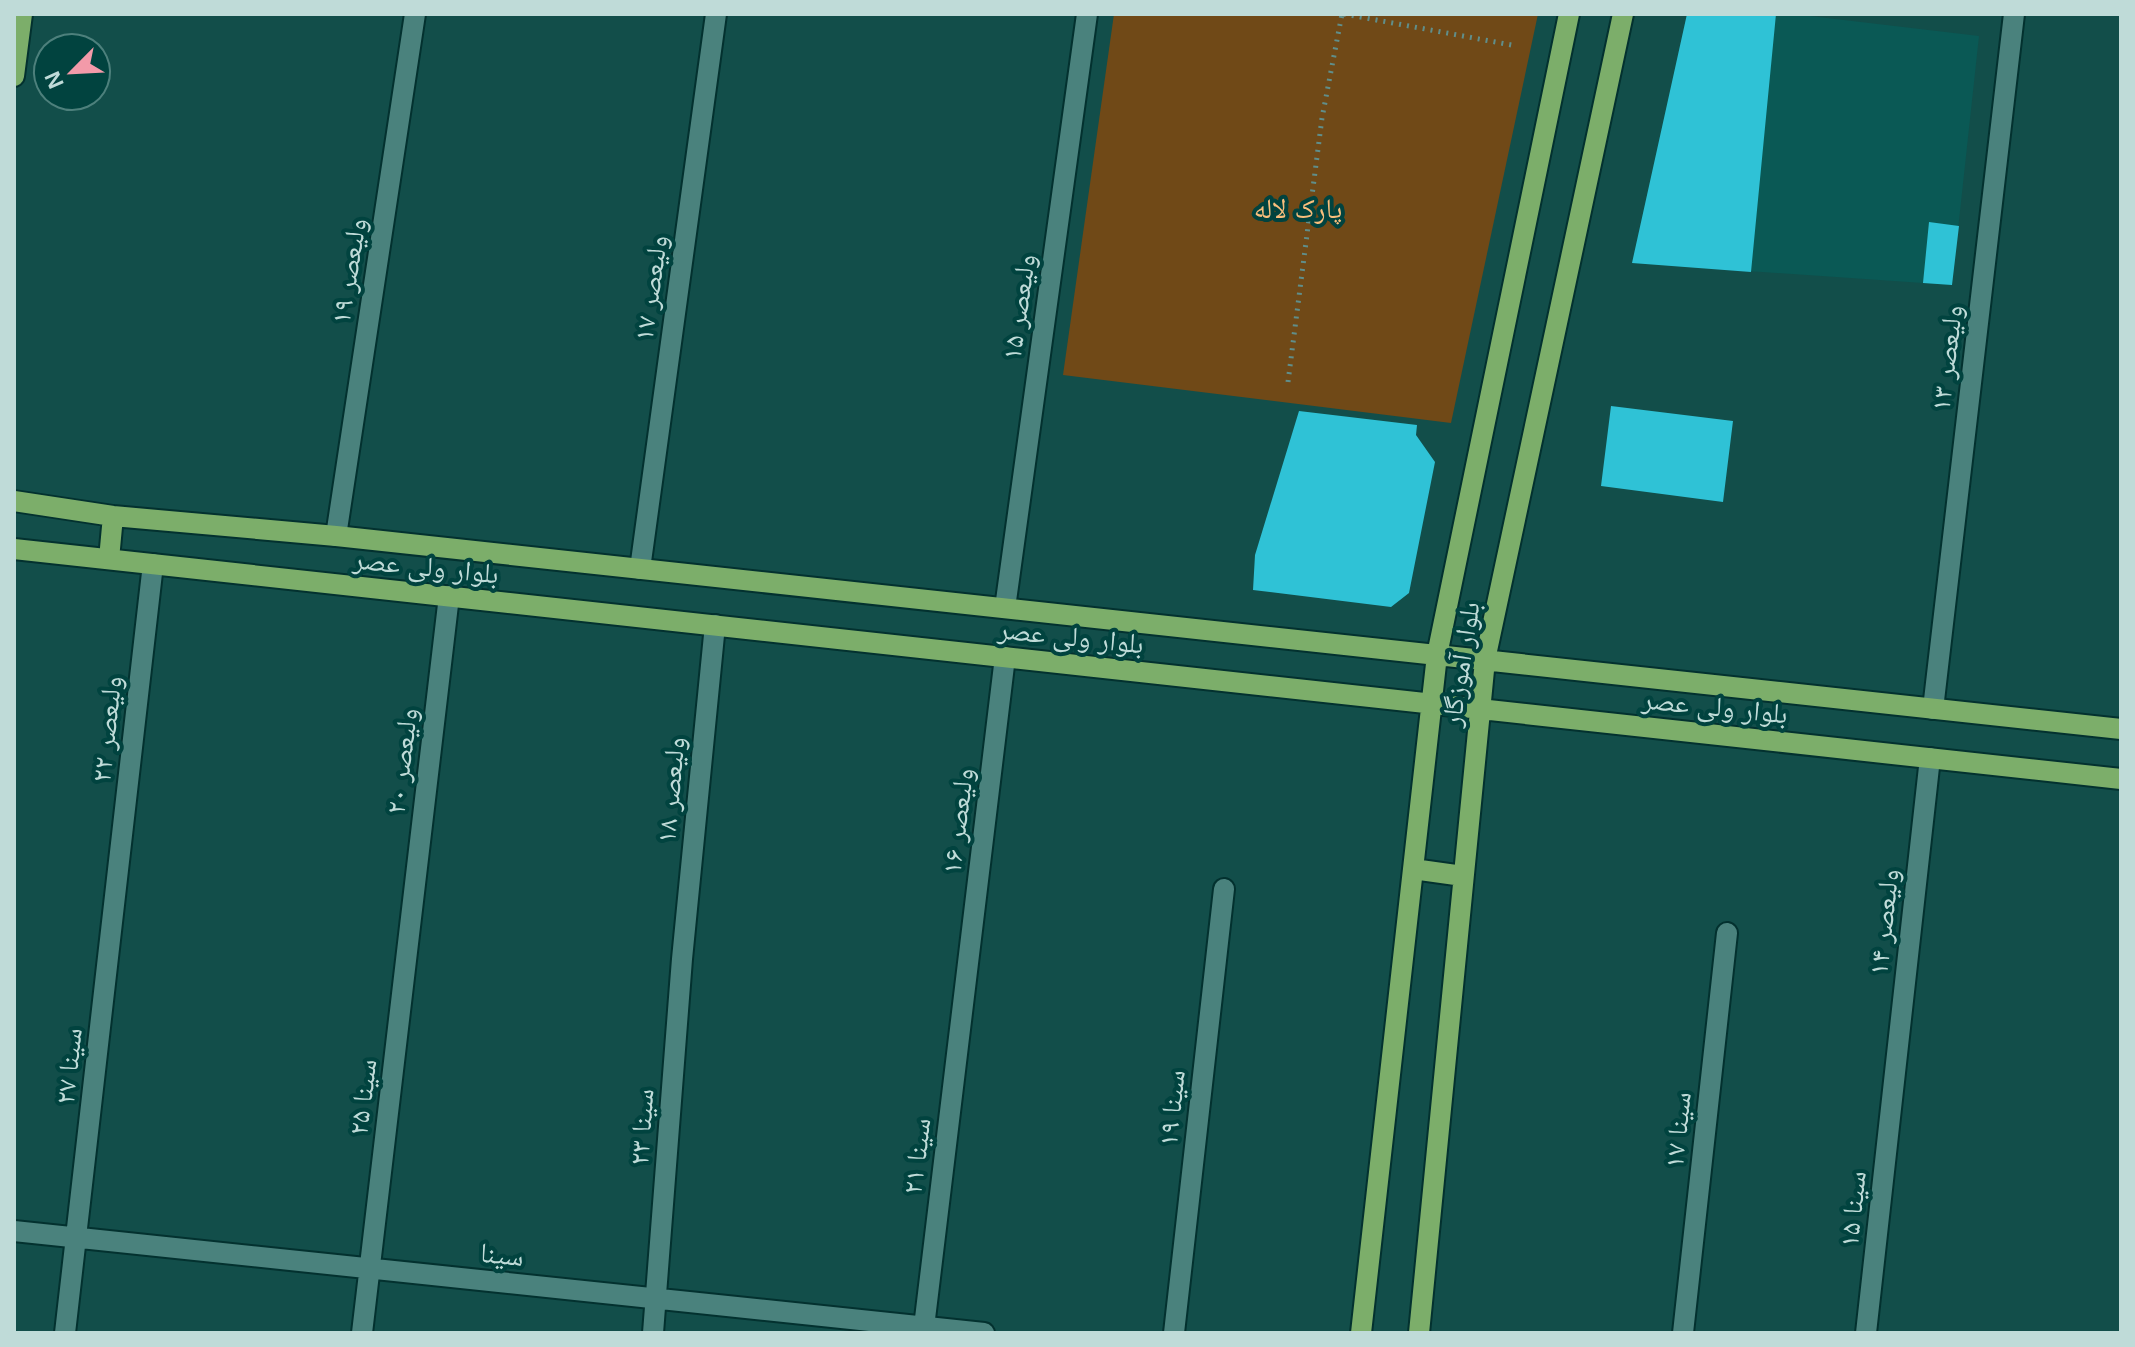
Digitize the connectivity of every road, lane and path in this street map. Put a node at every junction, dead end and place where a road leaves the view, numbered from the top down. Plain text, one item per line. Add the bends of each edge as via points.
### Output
1 (22, 14) edge
2 (415, 14) edge
3 (716, 14) edge
4 (1087, 14) edge
5 (1343, 14) edge
6 (1569, 14) edge
7 (1623, 14) edge
8 (2014, 14) edge
9 (1517, 46) dead end
10 (14, 76) edge
11 (1288, 382) dead end
12 (14, 501) edge
13 (113, 516) junction
14 (336, 536) junction
15 (14, 549) edge
16 (109, 559) junction
17 (153, 564) junction
18 (640, 569) junction
19 (449, 596) junction
20 (1005, 608) junction
21 (715, 625) junction
22 (1437, 655) junction
23 (1005, 657) junction
24 (1485, 660) junction
25 (1432, 704) junction
26 (1480, 709) junction
27 (1933, 709) junction
28 (2121, 729) edge
29 (1930, 758) junction
30 (2121, 779) edge
31 (1413, 869) junction
32 (1463, 876) junction
33 (1224, 889) dead end
34 (115, 901) joint
35 (409, 933) joint
36 (1727, 933) dead end
37 (682, 959) joint
38 (964, 992) joint
39 (1893, 1092) joint
40 (14, 1231) edge
41 (76, 1238) junction
42 (370, 1269) junction
43 (656, 1299) junction
44 (924, 1327) junction
45 (65, 1333) edge
46 (362, 1333) edge
47 (653, 1333) edge
48 (984, 1333) edge
49 (1174, 1333) edge
50 (1361, 1333) edge
51 (1419, 1333) edge
52 (1683, 1333) edge
53 (1866, 1333) edge

1 - 10 main road
2 - 14 street, ولیعصر ۱۹
3 - 18 street, ولیعصر ۱۷
4 - 20 street, ولیعصر ۱۵
5 - 9 path
5 - 11 path via 1322,118
6 - 22 main road, بلوار آموزگار
7 - 24 main road, بلوار آموزگار
8 - 27 street, ولیعصر ۱۳
12 - 13 main road, بلوار ولی عصر
13 - 14 main road, بلوار ولی عصر
13 - 16 main road
14 - 18 main road, بلوار ولی عصر
15 - 16 main road, بلوار ولی عصر
16 - 17 main road, بلوار ولی عصر
17 - 19 main road, بلوار ولی عصر
17 - 34 street, ولیعصر ۲۲
18 - 20 main road, بلوار ولی عصر
19 - 21 main road, بلوار ولی عصر
19 - 35 street, ولیعصر ۲۰
20 - 22 main road, بلوار ولی عصر
21 - 23 main road, بلوار ولی عصر
21 - 37 street, ولیعصر ۱۸
22 - 24 main road, بلوار ولی عصر
22 - 25 main road, بلوار آموزگار
23 - 25 main road, بلوار ولی عصر
23 - 38 street, ولیعصر ۱۶
24 - 26 main road, بلوار آموزگار
24 - 27 main road, بلوار ولی عصر
25 - 26 main road, بلوار ولی عصر
25 - 31 main road, بلوار آموزگار
26 - 29 main road, بلوار ولی عصر
26 - 32 main road, بلوار آموزگار
27 - 28 main road, بلوار ولی عصر
29 - 30 main road, بلوار ولی عصر
29 - 39 street, ولیعصر ۱۴
31 - 32 main road
31 - 50 main road, بلوار آموزگار
32 - 51 main road, بلوار آموزگار
33 - 49 street, سینا ۱۹
34 - 41 street, سینا ۲۷
35 - 42 street, سینا ۲۵
36 - 52 street, سینا ۱۷
37 - 43 street, سینا ۲۳
38 - 44 street, سینا ۲۱
39 - 53 street, سینا ۱۵
40 - 41 street, سینا
41 - 42 street, سینا
41 - 45 street, سینا ۲۷
42 - 43 street, سینا
42 - 46 street, سینا ۲۵
43 - 44 street, سینا
43 - 47 street, سینا ۲۳
44 - 48 street, سینا

